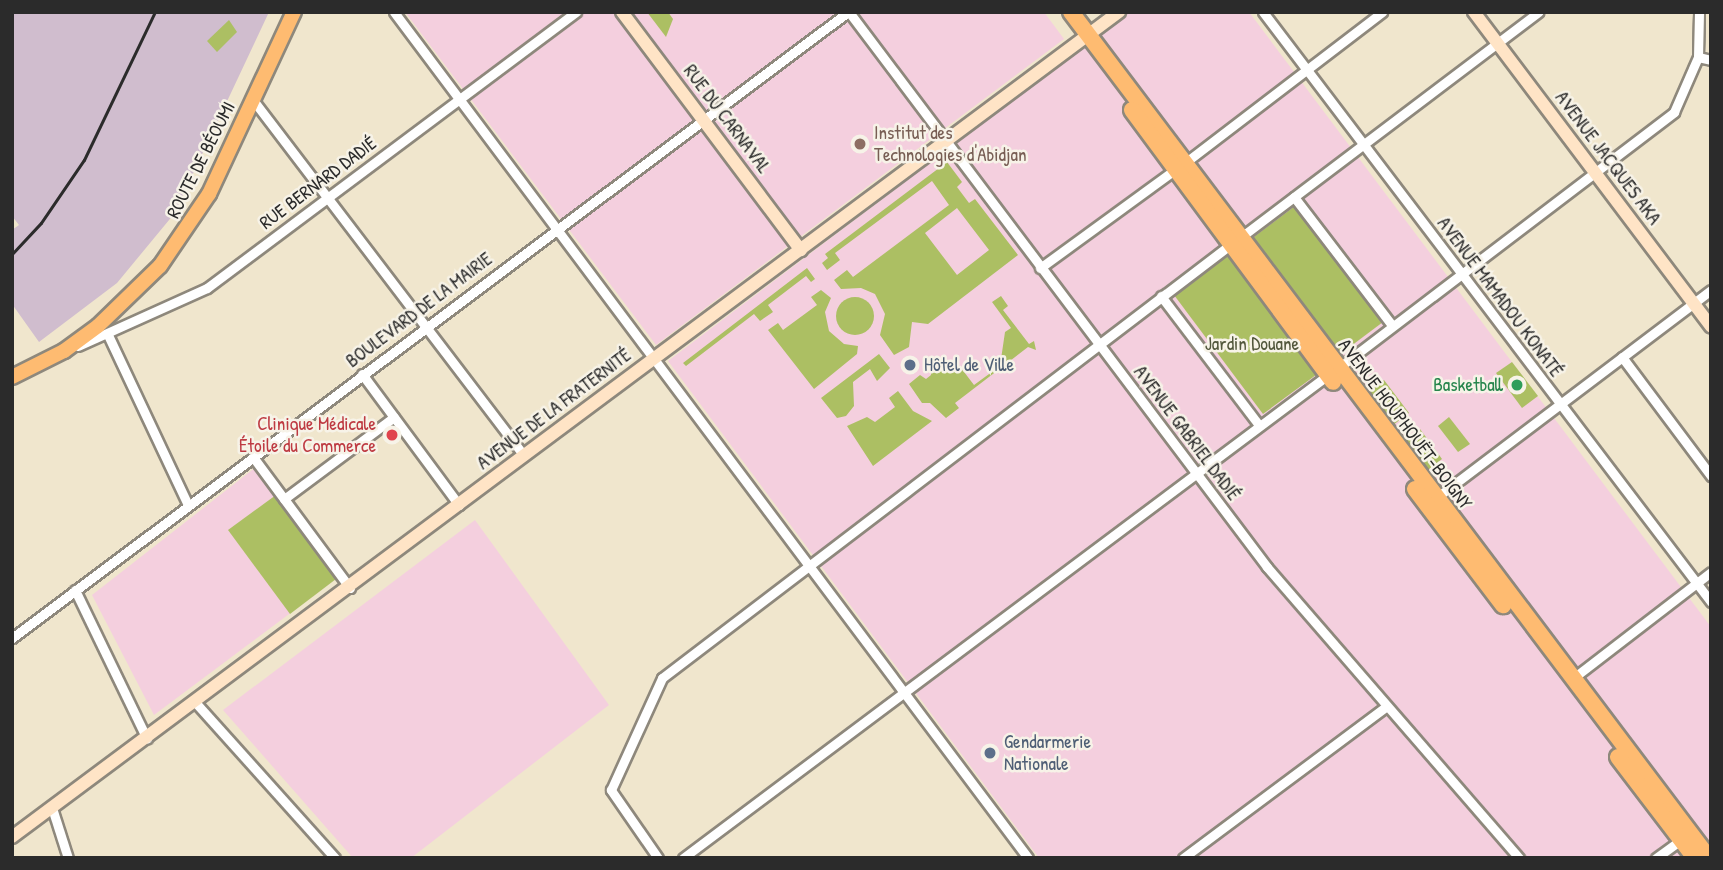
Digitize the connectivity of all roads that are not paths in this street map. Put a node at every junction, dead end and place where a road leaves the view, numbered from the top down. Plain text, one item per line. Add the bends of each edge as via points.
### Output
1 (303, 12) edge
2 (394, 12) edge
3 (576, 12) edge
4 (622, 12) edge
5 (848, 12) edge
6 (1059, 12) edge
7 (1071, 12) edge
8 (1119, 12) edge
9 (1263, 12) edge
10 (1382, 12) edge
11 (1474, 12) edge
12 (1539, 12) edge
13 (1699, 12) edge
14 (292, 17) edge
15 (1084, 37) junction
16 (1497, 44) junction
17 (1698, 57) junction
18 (1711, 61) edge
19 (1306, 69) junction
20 (459, 98) junction
21 (253, 100) junction
22 (704, 119) junction
23 (945, 142) junction
24 (1363, 145) junction
25 (1181, 165) junction
26 (1594, 172) junction
27 (327, 197) junction
28 (1294, 197) junction
29 (556, 228) junction
30 (1236, 241) junction
31 (801, 250) junction
32 (1040, 268) junction
33 (1460, 273) junction
34 (1711, 290) edge
35 (1160, 296) junction
36 (1693, 304) junction
37 (1392, 325) junction
38 (425, 327) junction
39 (1711, 327) edge
40 (108, 335) junction
41 (1097, 344) junction
42 (64, 351) junction
43 (1622, 358) junction
44 (654, 359) junction
45 (1332, 372) junction
46 (362, 374) junction
47 (12, 377) edge
48 (1559, 405) junction
49 (394, 417) junction
50 (1259, 425) junction
51 (524, 456) junction
52 (253, 457) junction
53 (1195, 473) junction
54 (1711, 475) edge
55 (1435, 498) junction
56 (284, 499) junction
57 (188, 505) junction
58 (459, 505) junction
59 (807, 563) junction
60 (1711, 572) edge
61 (1698, 584) junction
62 (350, 587) junction
63 (75, 590) junction
64 (1711, 602) edge
65 (12, 638) edge
66 (1572, 680) junction
67 (904, 692) junction
68 (197, 703) junction
69 (1387, 706) junction
70 (147, 739) junction
71 (52, 808) junction
72 (12, 837) edge
73 (1681, 840) junction
74 (68, 858) edge
75 (335, 858) edge
76 (658, 858) edge
77 (683, 858) edge
78 (1028, 858) edge
79 (1183, 858) edge
80 (1518, 858) edge
81 (1656, 858) edge
82 (1695, 858) edge
83 (1709, 858) edge

1 - 14 street
2 - 20 street
3 - 20 street, RUE BERNARD DADIÉ
4 - 22 street, RUE DU CARNAVAL
5 - 22 street, BOULEVARD DE LA MAIRIE
5 - 23 street, AVENUE GABRIEL DADIÉ
6 - 15 highway, AVENUE HOUPHOUËT-BOIGNY
7 - 15 highway, AVENUE HOUPHOUËT-BOIGNY
8 - 15 street, AVENUE DE LA FRATERNITÉ
9 - 19 street, AVENUE MAMADOU KONATÉ
10 - 19 street
11 - 16 street, AVENUE JACQUES AKA
12 - 16 street
13 - 17 street
14 - 21 main road, ROUTE DE BÉOUMI
15 - 23 street, AVENUE DE LA FRATERNITÉ
15 - 25 highway, AVENUE HOUPHOUËT-BOIGNY
16 - 24 street
16 - 26 street, AVENUE JACQUES AKA
17 - 18 street
17 - 26 street via 1674,112
19 - 24 street, AVENUE MAMADOU KONATÉ
19 - 25 street
20 - 27 street, RUE BERNARD DADIÉ
20 - 29 street
21 - 27 street
21 - 42 main road, ROUTE DE BÉOUMI via 187,232 120,308
22 - 29 street, BOULEVARD DE LA MAIRIE
22 - 31 street, RUE DU CARNAVAL
23 - 31 street, AVENUE DE LA FRATERNITÉ
23 - 32 street, AVENUE GABRIEL DADIÉ
24 - 28 street
24 - 33 street, AVENUE MAMADOU KONATÉ
25 - 30 highway, AVENUE HOUPHOUËT-BOIGNY
25 - 32 street
26 - 33 street
26 - 36 street, AVENUE JACQUES AKA
27 - 38 street
27 - 40 street, RUE BERNARD DADIÉ via 208,288
28 - 30 street
28 - 37 street
29 - 38 street, BOULEVARD DE LA MAIRIE
29 - 44 street
30 - 35 street
30 - 45 highway, AVENUE HOUPHOUËT-BOIGNY
31 - 44 street, AVENUE DE LA FRATERNITÉ
32 - 41 street, AVENUE GABRIEL DADIÉ
33 - 37 street
33 - 48 street, AVENUE MAMADOU KONATÉ
34 - 36 street
35 - 41 street
35 - 50 street
36 - 39 street, AVENUE JACQUES AKA
36 - 43 street
37 - 45 street
38 - 46 street, BOULEVARD DE LA MAIRIE
38 - 51 street
40 - 42 street, RUE BERNARD DADIÉ
40 - 57 street
41 - 53 street, AVENUE GABRIEL DADIÉ
41 - 59 street
42 - 47 main road, ROUTE DE BÉOUMI
43 - 48 street
43 - 54 street
44 - 51 street, AVENUE DE LA FRATERNITÉ
44 - 59 street
45 - 50 street
45 - 55 highway, AVENUE HOUPHOUËT-BOIGNY
45 - 73 highway, AVENUE HOUPHOUËT-BOIGNY
46 - 49 street
46 - 52 street, BOULEVARD DE LA MAIRIE
48 - 55 street
48 - 61 street, AVENUE MAMADOU KONATÉ
49 - 56 street
49 - 58 street
50 - 53 street
51 - 58 street, AVENUE DE LA FRATERNITÉ
52 - 56 street
52 - 57 street, BOULEVARD DE LA MAIRIE
53 - 67 street
53 - 69 street, AVENUE GABRIEL DADIÉ via 1267,566
55 - 66 highway, AVENUE HOUPHOUËT-BOIGNY
56 - 62 street
57 - 63 street, BOULEVARD DE LA MAIRIE
58 - 62 street, AVENUE DE LA FRATERNITÉ
59 - 67 street
59 - 76 street via 659,682 611,790
60 - 61 street
61 - 64 street, AVENUE MAMADOU KONATÉ
61 - 66 street
62 - 68 street, AVENUE DE LA FRATERNITÉ
63 - 65 street, BOULEVARD DE LA MAIRIE
63 - 70 street
66 - 83 highway, AVENUE HOUPHOUËT-BOIGNY
67 - 77 street
67 - 78 street
68 - 70 street, AVENUE DE LA FRATERNITÉ
68 - 75 street
69 - 79 street
69 - 80 street, AVENUE GABRIEL DADIÉ
70 - 71 street, AVENUE DE LA FRATERNITÉ
71 - 72 street, AVENUE DE LA FRATERNITÉ
71 - 74 street
73 - 81 street
73 - 82 highway, AVENUE HOUPHOUËT-BOIGNY

